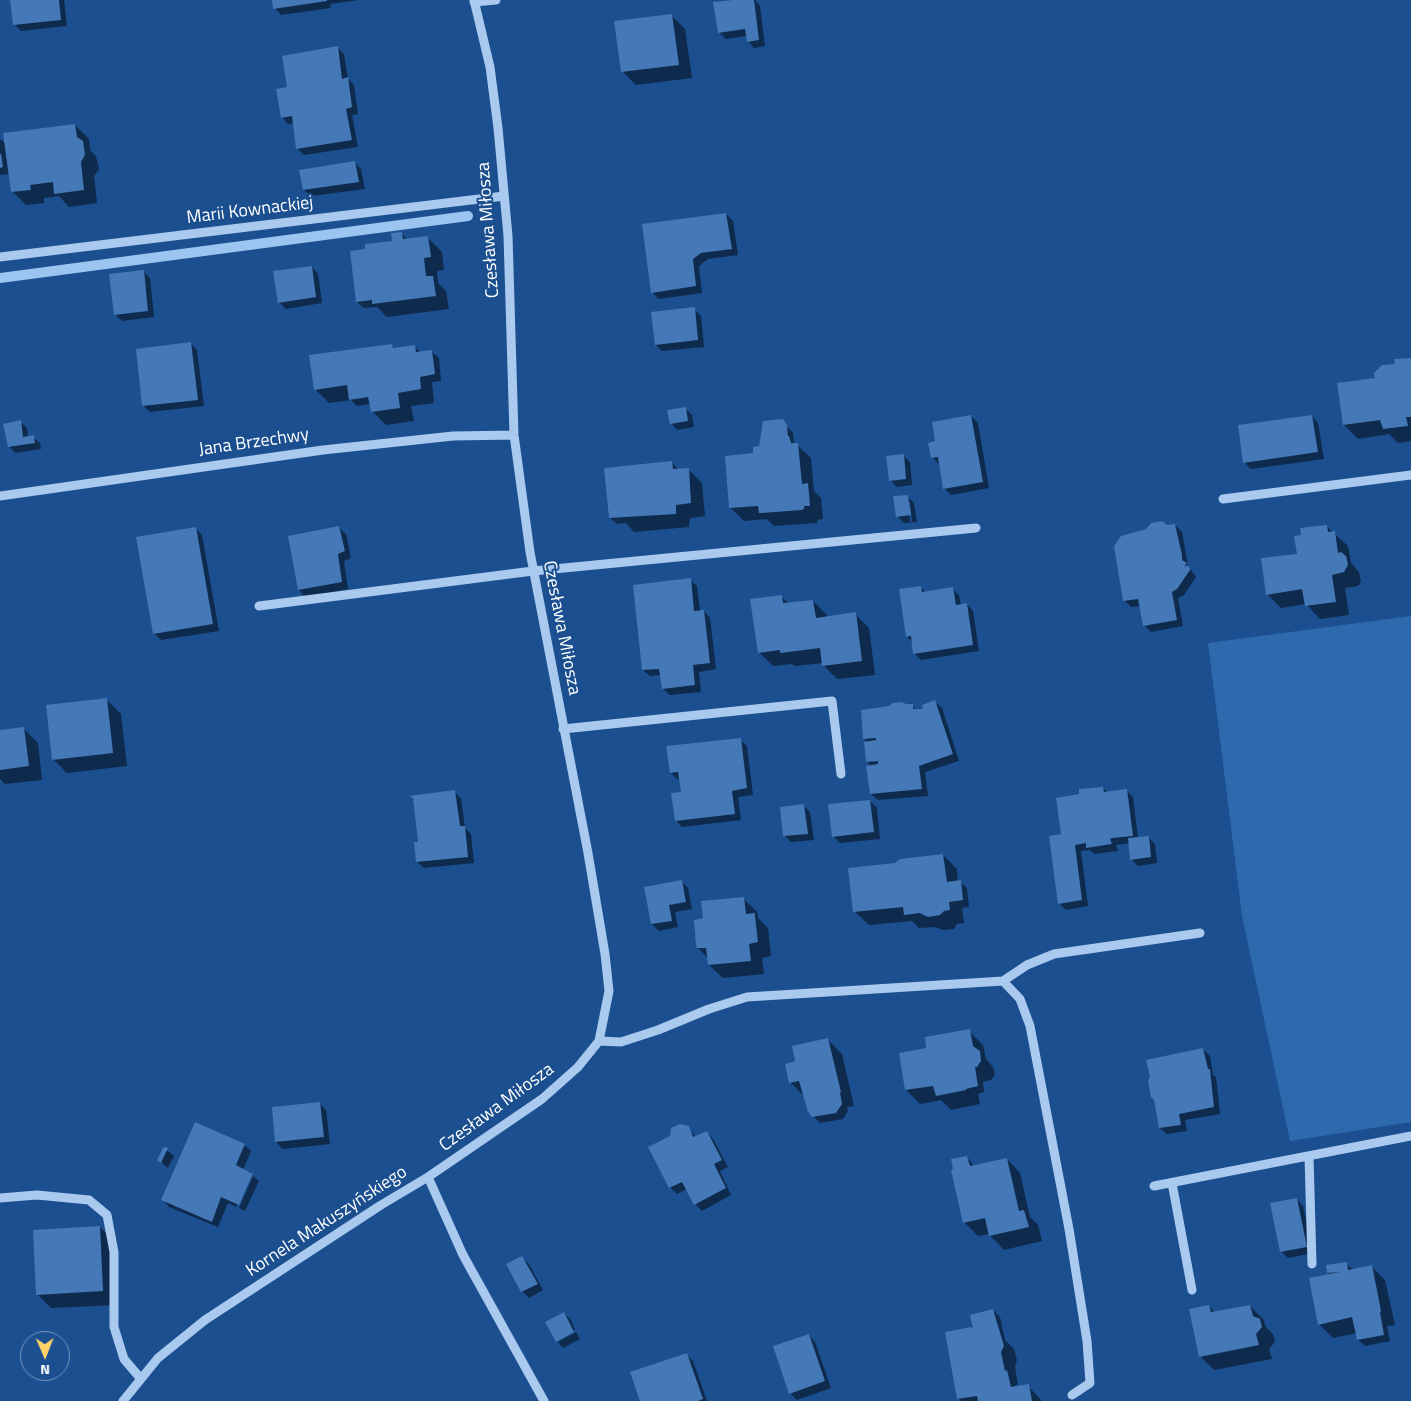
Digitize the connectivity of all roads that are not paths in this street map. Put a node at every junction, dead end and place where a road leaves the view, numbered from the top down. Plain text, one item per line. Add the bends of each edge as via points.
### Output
1 (496, 0) edge
2 (474, 1) edge
3 (504, 196) junction
4 (0, 257) edge
5 (514, 435) junction
6 (1411, 475) edge
7 (0, 496) edge
8 (1223, 499) dead end
9 (976, 528) dead end
10 (533, 570) junction
11 (259, 606) dead end
12 (563, 729) junction
13 (841, 774) dead end
14 (1200, 933) dead end
15 (1003, 980) junction
16 (598, 1041) junction
17 (1411, 1136) edge
18 (1310, 1156) junction
19 (428, 1177) junction
20 (1172, 1183) junction
21 (1154, 1186) dead end
22 (0, 1198) edge
23 (1312, 1264) dead end
24 (1192, 1290) dead end
25 (140, 1379) junction
26 (1072, 1395) dead end
27 (123, 1401) edge
28 (544, 1401) edge

1 - 2 street
2 - 3 street, Czesława Miłosza via 490,67
3 - 4 street, Marii Kownackiej
3 - 5 street, Czesława Miłosza
5 - 7 street, Jana Brzechwy via 453,436 323,450
5 - 10 street, Czesława Miłosza
6 - 8 street
9 - 10 street
10 - 11 street
10 - 12 street, Czesława Miłosza
12 - 13 street via 832,701
12 - 16 street, Czesława Miłosza via 605,954 609,991
14 - 15 street via 1054,954
15 - 16 street via 747,997 621,1042
15 - 26 street via 1020,999 1030,1026 1070,1238 1087,1342 1090,1382
16 - 19 street, Czesława Miłosza via 578,1067 542,1099
17 - 18 street
18 - 20 street
18 - 23 street
19 - 25 street, Kornela Makuszyńskiego via 205,1320 158,1358
19 - 28 street, Kornela Makuszyńskiego via 463,1255
20 - 21 street
20 - 24 street
22 - 25 street via 37,1195 88,1200 107,1215 114,1252 114,1327 124,1359
25 - 27 street, Kornela Makuszyńskiego

